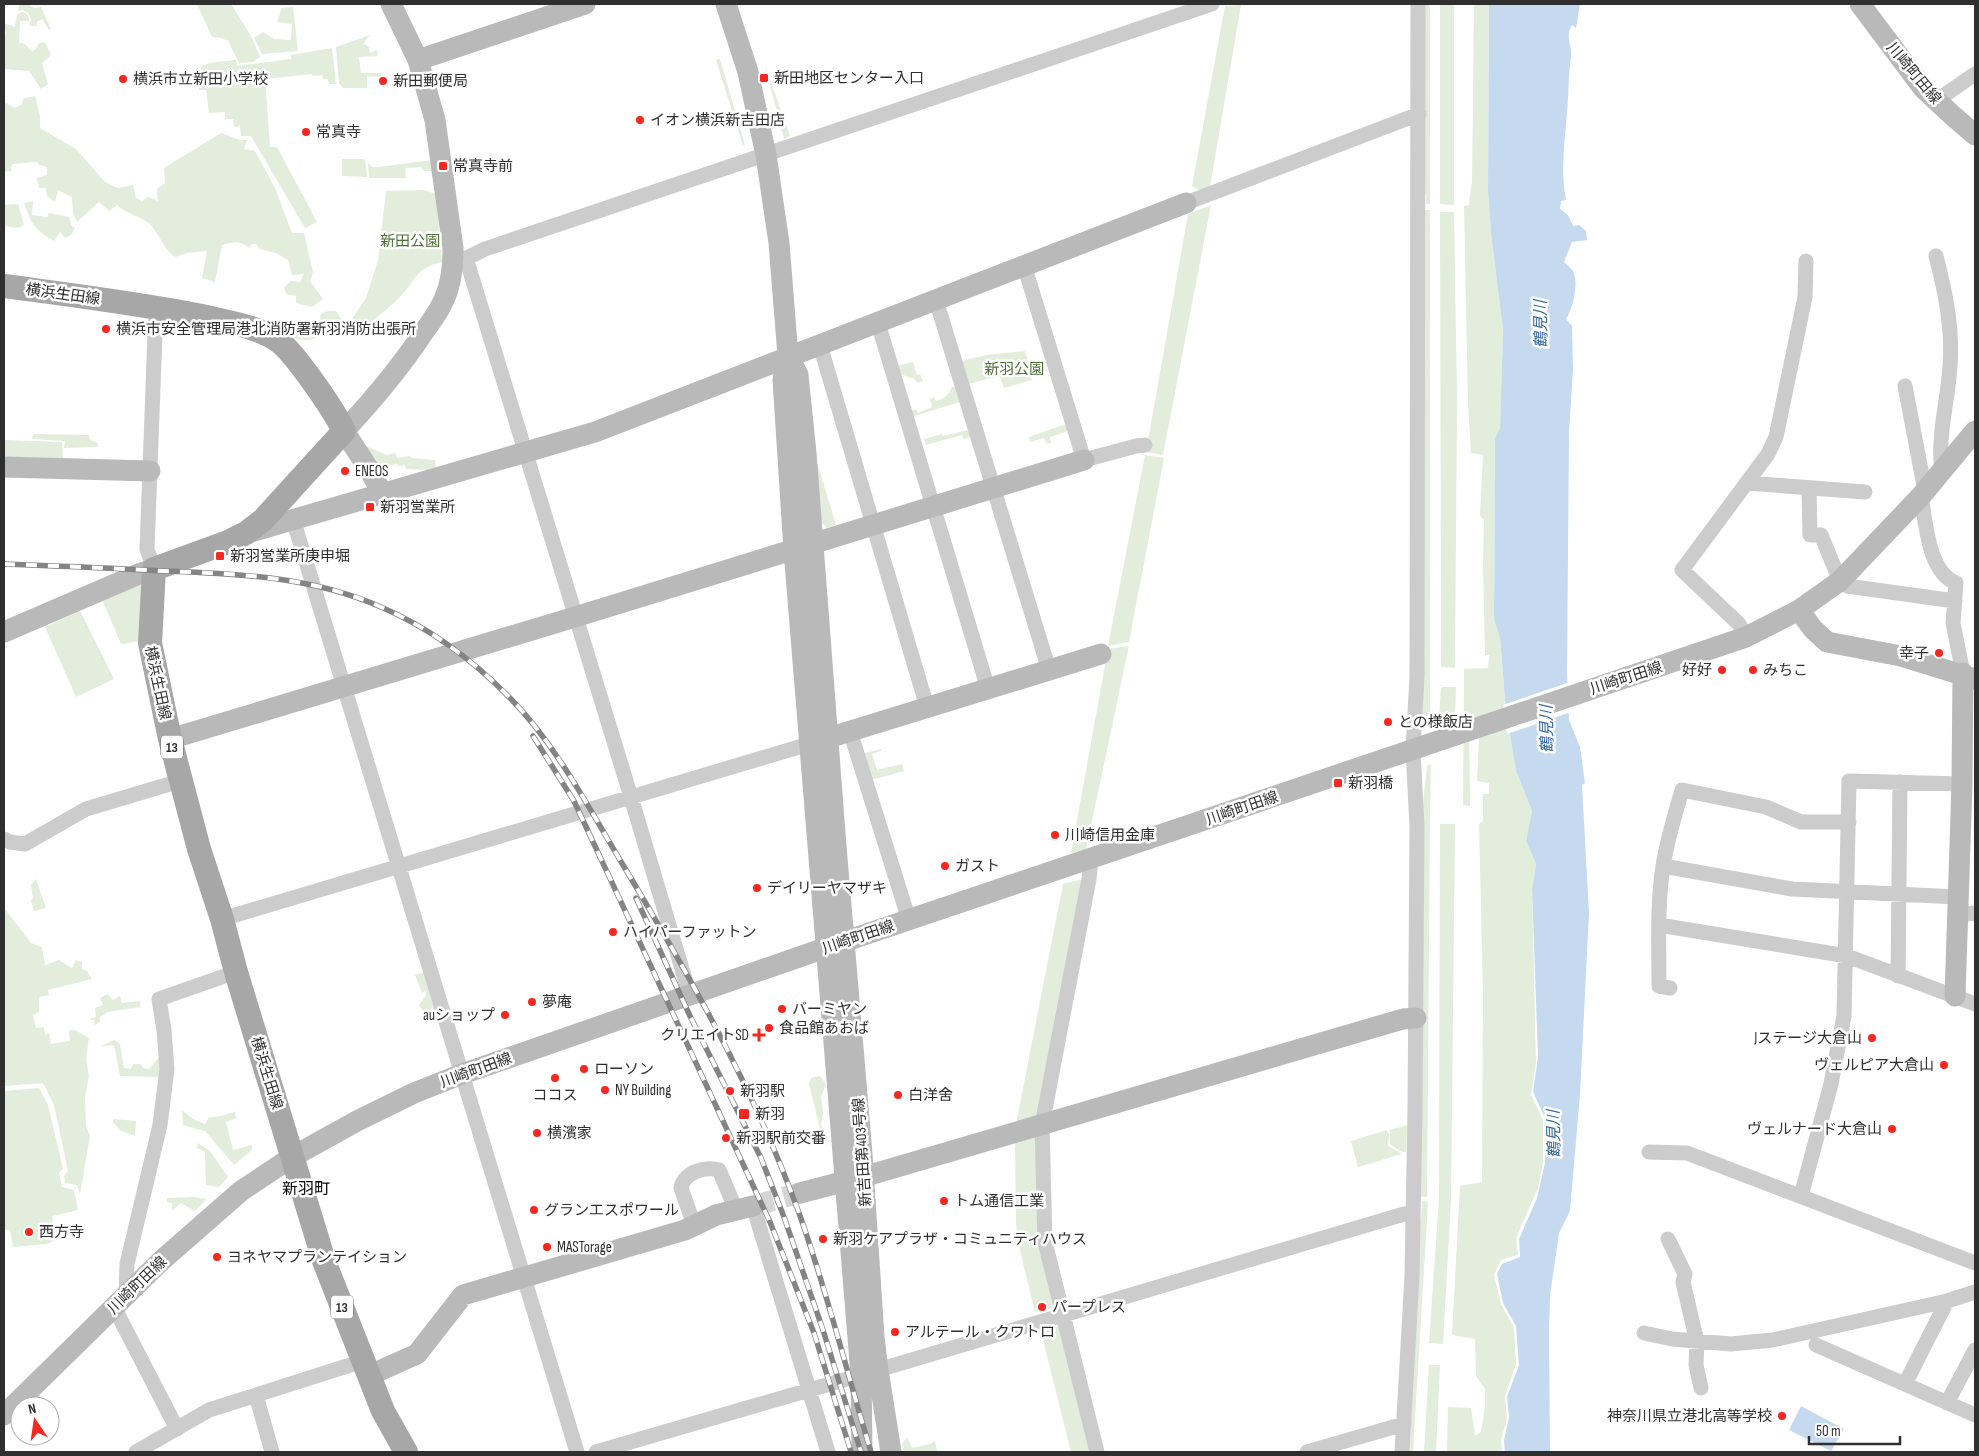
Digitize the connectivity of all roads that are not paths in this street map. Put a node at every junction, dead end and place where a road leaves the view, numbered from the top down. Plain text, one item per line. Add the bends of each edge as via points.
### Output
1 (391, 4) edge
2 (585, 4) edge
3 (726, 4) edge
4 (1212, 4) edge
5 (1418, 4) edge
6 (1860, 4) edge
7 (418, 60) junction
8 (1975, 74) edge
9 (1936, 101) junction
10 (1419, 114) junction
11 (1975, 134) edge
12 (766, 155) junction
13 (1186, 203) joint
14 (1936, 256) dead end
15 (459, 261) junction
16 (1806, 261) dead end
17 (1024, 265) junction
18 (4, 286) edge
19 (936, 300) junction
20 (156, 307) junction
21 (878, 323) junction
22 (820, 345) junction
23 (788, 356) junction
24 (1904, 386) dead end
25 (344, 431) junction
26 (1973, 439) edge
27 (1145, 445) dead end
28 (526, 452) junction
29 (1084, 460) junction
30 (4, 466) edge
31 (150, 471) junction
32 (1942, 472) junction
33 (1746, 483) junction
34 (994, 488) junction
35 (1809, 488) junction
36 (1865, 492) dead end
37 (382, 493) junction
38 (1923, 494) junction
39 (933, 507) junction
40 (293, 519) junction
41 (874, 525) junction
42 (246, 533) junction
43 (803, 547) junction
44 (154, 569) junction
45 (1840, 581) junction
46 (1955, 601) junction
47 (1799, 610) junction
48 (575, 617) junction
49 (4, 632) edge
50 (1746, 637) junction
51 (1101, 654) dead end
52 (1049, 670) junction
53 (1969, 676) edge
54 (345, 686) junction
55 (988, 688) junction
56 (927, 707) junction
57 (850, 731) junction
58 (170, 739) junction
59 (819, 741) junction
60 (1414, 750) junction
61 (180, 781) junction
62 (1900, 782) junction
63 (1962, 784) junction
64 (631, 797) junction
65 (1968, 807) edge
66 (1849, 822) junction
67 (4, 839) edge
68 (1091, 859) junction
69 (399, 866) junction
70 (1663, 866) junction
71 (1848, 892) junction
72 (1899, 894) junction
73 (1964, 909) edge
74 (222, 919) junction
75 (909, 920) junction
76 (1660, 925) junction
77 (835, 945) junction
78 (1846, 956) junction
79 (236, 972) junction
80 (1898, 976) junction
81 (1670, 988) dead end
82 (690, 996) junction
83 (1955, 996) junction
84 (1975, 1004) edge
85 (1416, 1018) junction
86 (462, 1074) junction
87 (1042, 1125) junction
88 (1648, 1152) dead end
89 (292, 1157) junction
90 (854, 1179) junction
91 (800, 1193) tunnel mouth
92 (1801, 1196) junction
93 (744, 1208) junction
94 (1413, 1214) junction
95 (694, 1225) junction
96 (1668, 1239) dead end
97 (1975, 1262) edge
98 (524, 1277) junction
99 (1975, 1292) edge
100 (1947, 1300) junction
101 (120, 1302) junction
102 (1063, 1315) junction
103 (1644, 1333) dead end
104 (1697, 1342) junction
105 (1816, 1345) dead end
106 (1975, 1350) edge
107 (366, 1369) junction
108 (869, 1372) junction
109 (1906, 1384) junction
110 (1701, 1388) dead end
111 (808, 1390) junction
112 (256, 1395) junction
113 (1947, 1403) junction
114 (4, 1415) edge
115 (1975, 1415) edge
116 (1404, 1424) junction
117 (177, 1429) junction
118 (136, 1452) edge
119 (272, 1452) edge
120 (406, 1452) edge
121 (577, 1452) edge
122 (596, 1452) edge
123 (828, 1452) edge
124 (862, 1452) edge
125 (891, 1452) edge
126 (1097, 1452) edge
127 (1307, 1452) edge
128 (1402, 1452) edge

1 - 7 street
2 - 7 street
3 - 12 street via 748,72
4 - 12 street
5 - 10 street
6 - 9 street, 川崎町田線
7 - 15 street via 435,120 453,248
8 - 9 street
9 - 11 street, 川崎町田線
10 - 13 street
10 - 60 street
12 - 15 street via 494,246
12 - 23 street via 779,243
13 - 17 street
14 - 32 street via 1945,289 1950,358 1939,454
15 - 25 street via 437,312 376,398
15 - 28 street
16 - 33 street via 1805,297 1776,437 1768,454
17 - 19 street
17 - 29 street
18 - 20 main road, 横浜生田線
19 - 21 street
19 - 34 street
20 - 25 main road, 横浜生田線 via 243,326 278,340 292,354
20 - 31 street
21 - 22 street
21 - 39 street
22 - 23 street
22 - 41 street
23 - 28 street via 595,432
23 - 43 street, 新吉田第403号線 via 798,375
24 - 38 street
25 - 37 street
25 - 42 main road via 263,520
26 - 32 street, 川崎町田線
27 - 29 street
28 - 37 street
28 - 48 street
29 - 34 street
30 - 31 street
31 - 44 street via 147,549
32 - 38 street, 川崎町田線
33 - 35 street
33 - 50 street via 1682,570 1739,624
34 - 39 street
34 - 52 street
35 - 36 street
35 - 45 street via 1810,534 1821,535
37 - 40 street
38 - 45 street, 川崎町田線
38 - 46 street via 1934,561 1948,580 1956,583
39 - 41 street
39 - 55 street
40 - 42 street
40 - 54 street
41 - 43 street
41 - 56 street
42 - 44 main road
43 - 48 street
43 - 59 street, 新吉田第403号線
44 - 49 street
44 - 58 main road, 横浜生田線 / 13 via 149,638
45 - 46 street via 1847,586
45 - 47 street, 川崎町田線
46 - 53 street via 1953,623
47 - 50 street, 川崎町田線
47 - 53 street via 1828,642 1901,656
48 - 54 street
48 - 64 street
50 - 60 street, 川崎町田線
51 - 52 street
52 - 55 street
53 - 63 street
54 - 58 street
54 - 69 street
55 - 56 street
56 - 57 street
57 - 59 street
57 - 75 street
58 - 61 main road, 横浜生田線 / 13
59 - 64 street
59 - 77 street, 新吉田第403号線 via 836,846
60 - 68 street, 川崎町田線
60 - 85 street
61 - 67 street via 86,809 24,844
61 - 74 main road, 横浜生田線 / 13
62 - 63 street
62 - 66 street via 1849,781
62 - 72 street
63 - 65 street
64 - 69 street
64 - 82 street
65 - 73 street
66 - 70 street via 1801,822 1766,807 1682,790
66 - 71 street
68 - 75 street, 川崎町田線
68 - 87 street
69 - 74 street
69 - 86 street
70 - 71 street via 1792,890
70 - 76 street
71 - 72 street
71 - 78 street
72 - 73 street
72 - 80 street
73 - 83 street
74 - 79 main road, 横浜生田線 / 13
75 - 77 street, 川崎町田線
76 - 78 street
76 - 81 street via 1659,986
77 - 82 street, 川崎町田線
77 - 90 street, 新吉田第403号線
78 - 80 street
78 - 92 street via 1844,1016 1831,1084
79 - 89 main road, 横浜生田線 / 13
79 - 101 street via 159,999 167,1069 160,1124
80 - 83 street
82 - 86 street, 川崎町田線
83 - 84 street
85 - 87 street via 1403,1019
85 - 94 street
86 - 89 street, 川崎町田線 via 414,1093
86 - 98 street
87 - 90 street
87 - 102 street via 1045,1242
88 - 92 street via 1687,1153
89 - 101 street, 川崎町田線 via 241,1191
89 - 107 main road, 横浜生田線 / 13 via 324,1261
90 - 91 street
90 - 108 street, 新吉田第403号線
92 - 97 street
93 - 95 street
93 - 95 street via 719,1170 710,1167 687,1176 682,1182 681,1188
93 - 111 street
94 - 102 street
94 - 116 street
95 - 98 street
96 - 104 street via 1685,1274 1683,1282
98 - 107 street via 463,1295 417,1354
98 - 121 street
99 - 100 street
100 - 104 street via 1773,1340 1731,1344
100 - 109 street
101 - 114 street, 川崎町田線
101 - 117 street
102 - 108 street
102 - 126 street
103 - 104 street
104 - 110 street via 1696,1365
105 - 109 street
106 - 113 street
107 - 112 street
107 - 120 main road, 横浜生田線 / 13 via 383,1411
108 - 111 street
108 - 124 street, 新吉田第403号線
108 - 125 street, 新吉田第403号線
109 - 113 street
111 - 122 street
111 - 123 street
112 - 117 street via 209,1410
112 - 119 street
113 - 115 street
116 - 127 street
116 - 128 street
117 - 118 street

